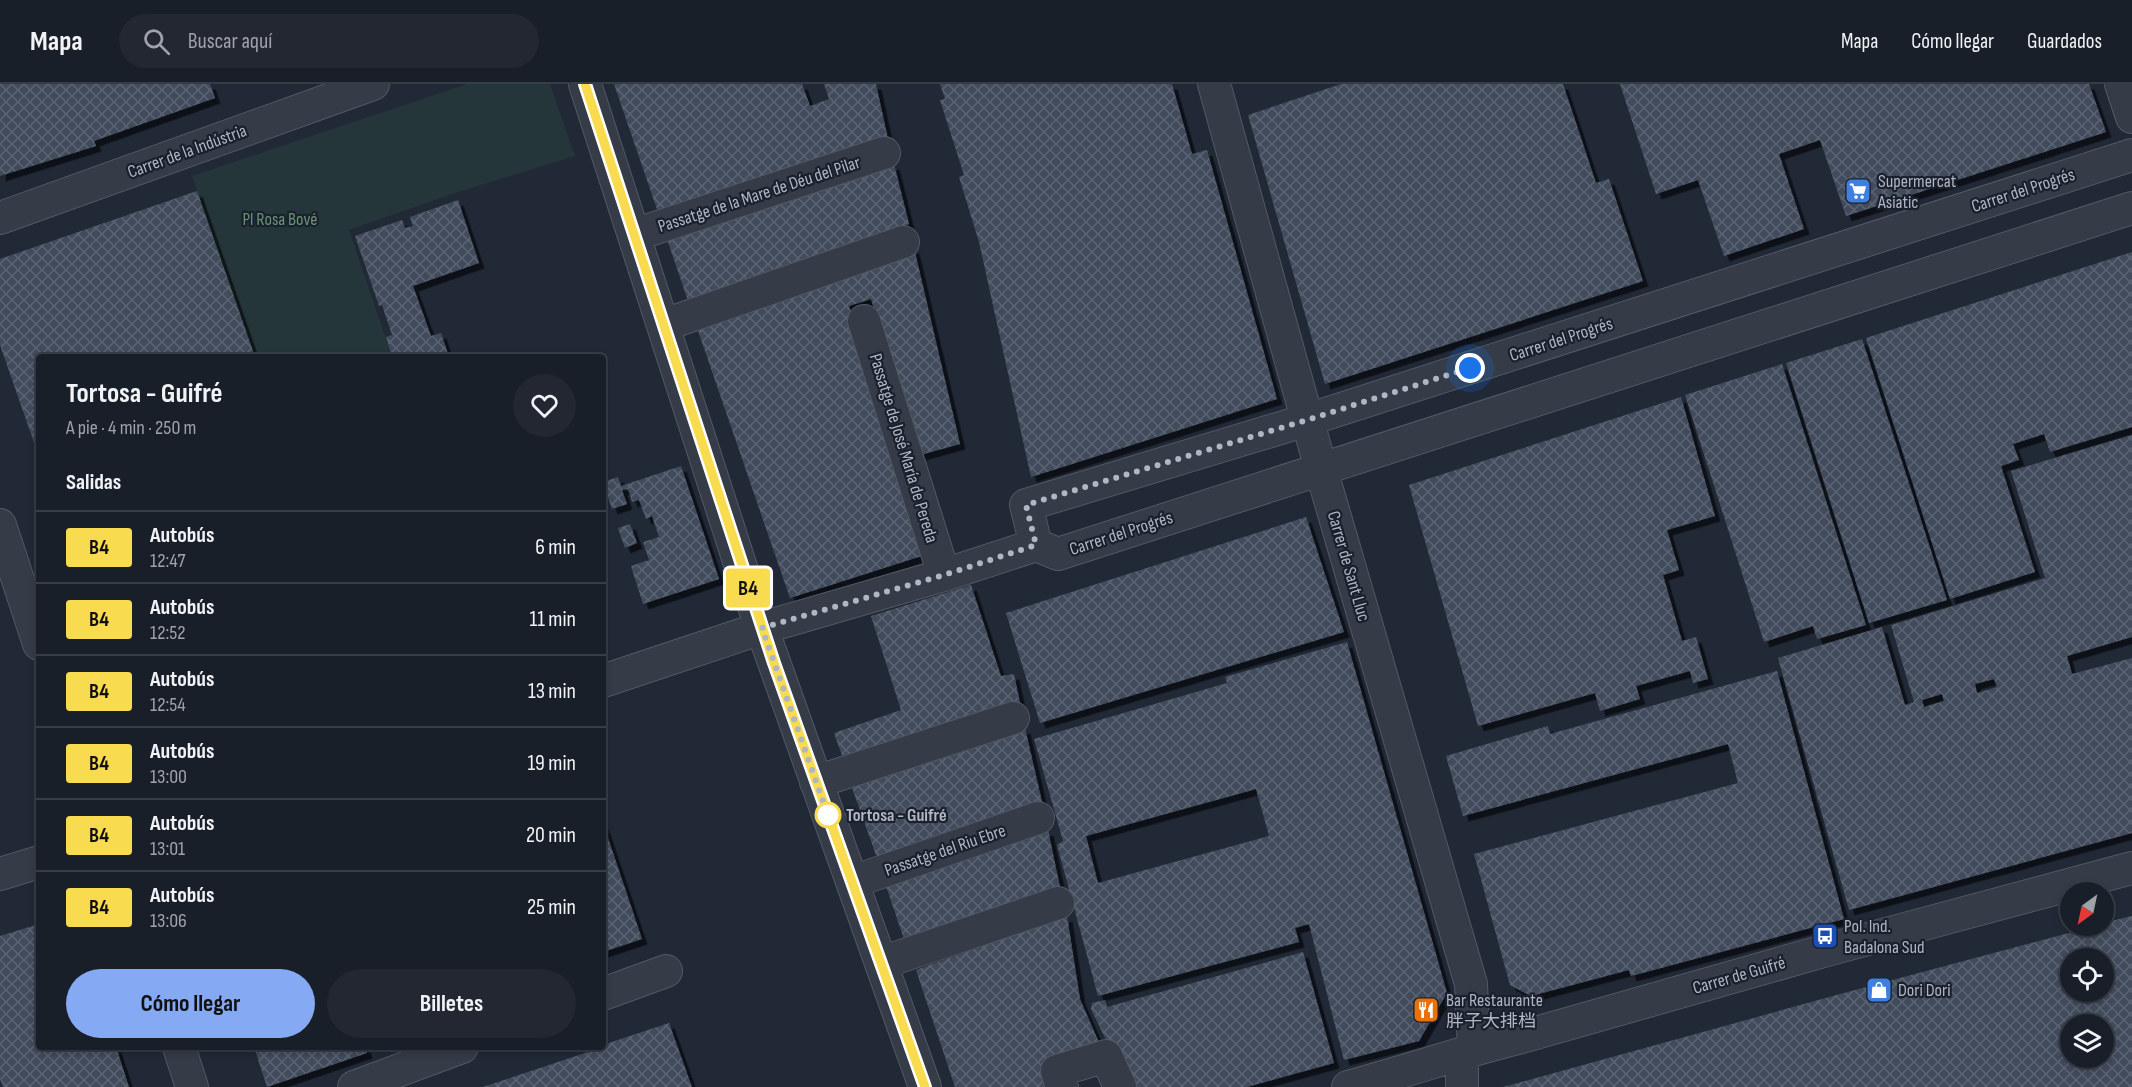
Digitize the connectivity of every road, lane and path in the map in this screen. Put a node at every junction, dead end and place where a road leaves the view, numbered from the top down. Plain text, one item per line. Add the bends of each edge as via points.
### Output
1 (373, 84) edge
2 (585, 84) edge
3 (1214, 84) edge
4 (2121, 84) edge
5 (2132, 117) edge
6 (884, 153) dead end
7 (2132, 155) edge
8 (2132, 208) edge
9 (0, 218) edge
10 (634, 235) junction
11 (903, 242) dead end
12 (864, 321) dead end
13 (663, 325) junction
14 (1307, 420) junction
15 (1320, 469) junction
16 (0, 525) edge
17 (1036, 545) junction
18 (944, 575) junction
19 (762, 628) junction
20 (36, 635) edge
21 (606, 680) edge
22 (1013, 718) dead end
23 (816, 782) junction
24 (1038, 818) dead end
25 (36, 863) edge
26 (2132, 868) edge
27 (0, 874) edge
28 (852, 882) junction
29 (1058, 903) dead end
30 (881, 963) junction
31 (666, 971) dead end
32 (606, 993) edge
33 (180, 1050) edge
34 (454, 1050) edge
35 (1468, 1051) junction
36 (192, 1087) edge
37 (354, 1087) edge
38 (925, 1087) edge
39 (1062, 1087) edge
40 (1120, 1087) edge
41 (1347, 1087) edge
42 (1462, 1087) edge

1 - 9 street, Carrer de la Indústria
2 - 10 street
3 - 14 street, Carrer de Sant Lluc
4 - 5 street
6 - 10 street, Passatge de la Mare de Déu del Pilar
7 - 14 street, Carrer del Progrés
8 - 15 street, Carrer del Progrés
10 - 13 street
11 - 13 street
12 - 18 street, Passatge de José María de Pereda
13 - 19 street
14 - 15 street, Carrer de Sant Lluc
14 - 17 street, Carrer del Progrés via 1026,505
15 - 17 street, Carrer del Progrés via 1058,554
15 - 35 street, Carrer de Sant Lluc via 1472,984
16 - 20 street
17 - 18 street
18 - 19 street
19 - 21 street
19 - 23 street
22 - 23 street
23 - 28 street
24 - 28 street, Passatge del Riu Ebre
25 - 27 street
26 - 35 street, Carrer de Guifré
28 - 30 street
29 - 30 street
30 - 38 street
31 - 32 street
33 - 36 street
34 - 37 street
35 - 41 street, Carrer de Guifré
35 - 42 street, Carrer de Sant Lluc
39 - 40 street via 1057,1071 1106,1056

